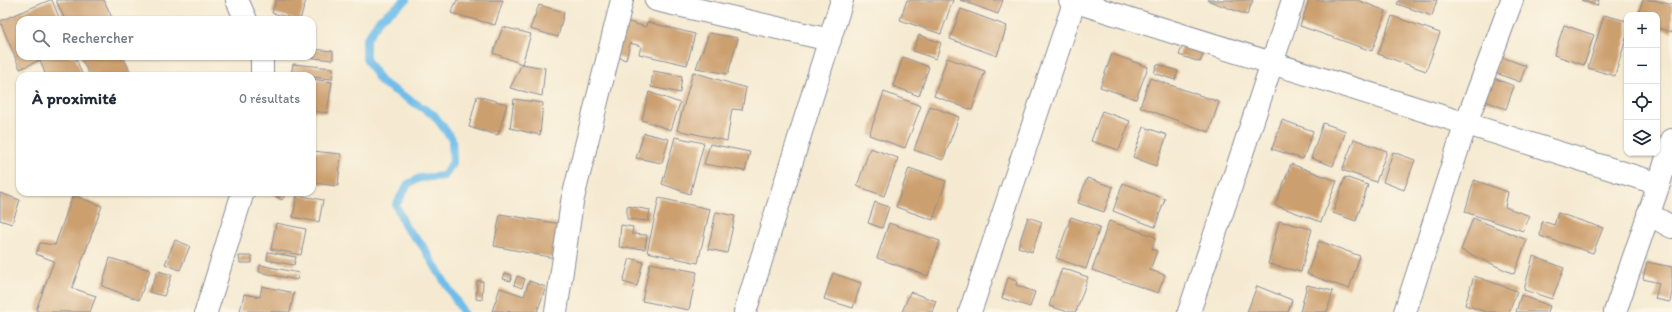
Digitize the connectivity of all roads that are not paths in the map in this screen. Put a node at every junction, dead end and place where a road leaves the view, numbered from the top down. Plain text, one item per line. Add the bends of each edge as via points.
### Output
1 (237, 0) edge
2 (622, 0) edge
3 (656, 0) edge
4 (842, 0) edge
5 (1073, 0) edge
6 (1293, 0) edge
7 (1512, 0) edge
8 (244, 16) edge
9 (830, 40) junction
10 (262, 60) edge
11 (1272, 63) junction
12 (262, 72) edge
13 (1466, 123) junction
14 (1672, 143) edge
15 (1659, 184) junction
16 (242, 196) edge
17 (1648, 214) junction
18 (1672, 227) edge
19 (206, 312) edge
20 (556, 312) edge
21 (745, 312) edge
22 (970, 312) edge
23 (1189, 312) edge
24 (1405, 312) edge
25 (1615, 312) edge

1 - 8 street
2 - 20 street via 572,202
3 - 9 street
4 - 9 street
5 - 11 street
5 - 22 street
6 - 11 street
7 - 13 street
9 - 21 street
10 - 12 street
11 - 13 street
11 - 23 street
13 - 15 street
13 - 24 street
14 - 15 street
15 - 17 street
16 - 19 street
17 - 18 street
17 - 25 street

